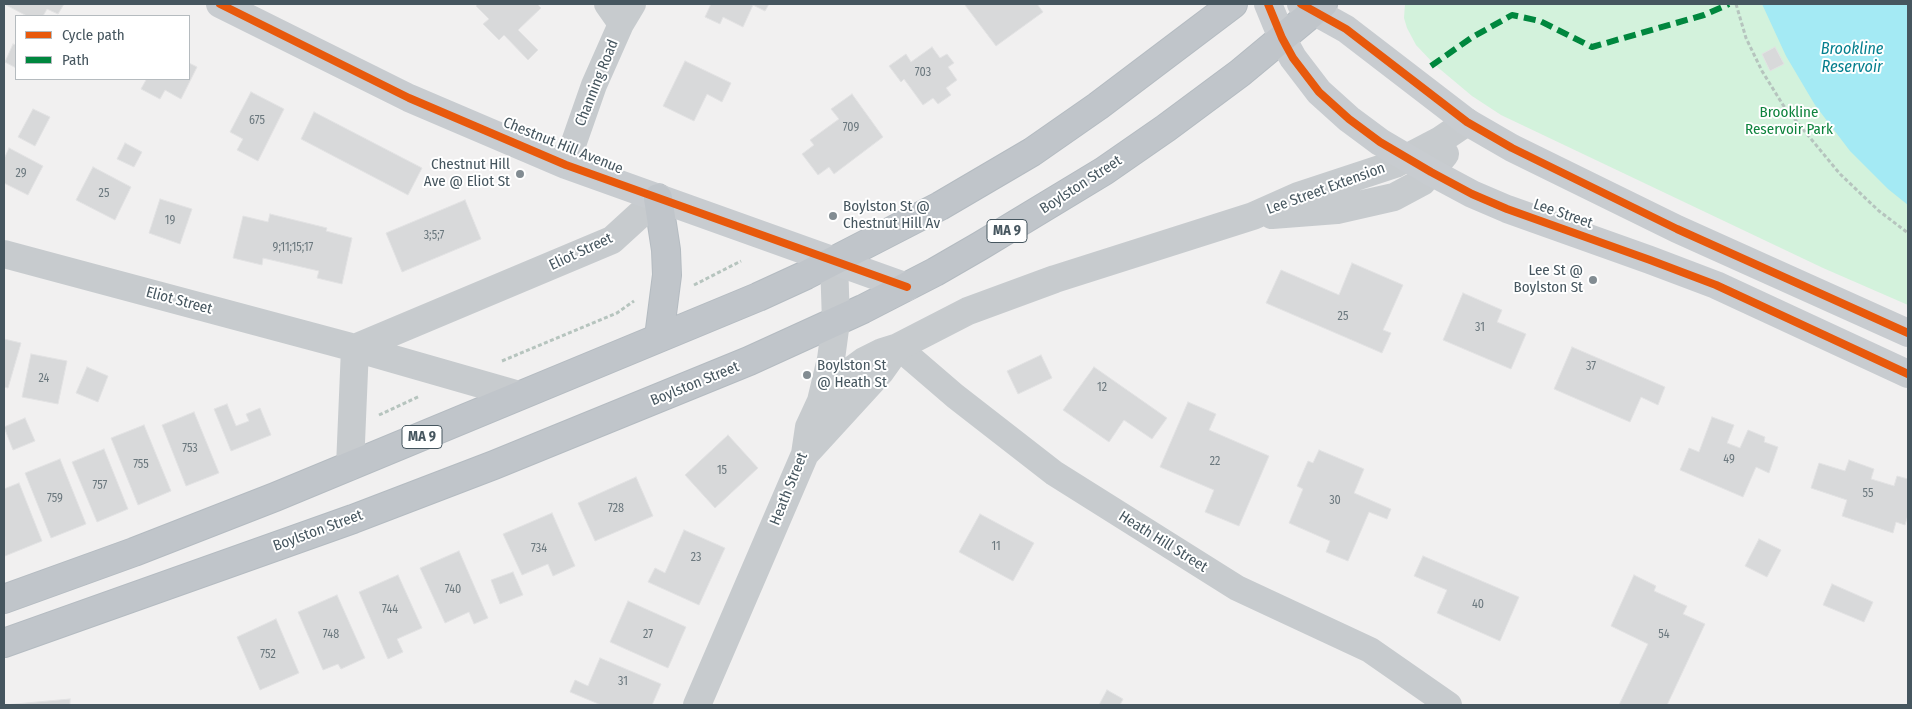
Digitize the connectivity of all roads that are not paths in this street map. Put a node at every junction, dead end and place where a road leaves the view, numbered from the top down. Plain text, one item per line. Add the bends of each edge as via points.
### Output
1 (220, 4) edge
2 (1233, 4) edge
3 (1268, 4) edge
4 (1313, 6) edge
5 (620, 11) edge
6 (1282, 38) junction
7 (1468, 122) junction
8 (1407, 158) junction
9 (566, 164) junction
10 (1431, 172) junction
11 (658, 198) junction
12 (1253, 216) junction
13 (4, 254) edge
14 (834, 261) junction
15 (907, 287) junction
16 (836, 322) junction
17 (1908, 333) edge
18 (659, 337) junction
19 (355, 348) junction
20 (898, 348) junction
21 (1908, 374) edge
22 (519, 395) junction
23 (821, 401) junction
24 (805, 454) junction
25 (350, 466) junction
26 (4, 599) edge
27 (4, 643) edge
28 (697, 705) edge
29 (1448, 705) edge

1 - 9 main road, Chestnut Hill Avenue via 409,98
2 - 14 highway, MA 9 via 1105,102 1032,152 960,195
3 - 6 main road, Lee Street
4 - 6 highway, Boylston Street / MA 9
4 - 7 main road
5 - 9 street, Channing Road
6 - 8 main road, Lee Street via 1304,73 1326,99 1380,142
6 - 15 highway, Boylston Street / MA 9 via 1202,101 1104,170
7 - 8 street, Lee Street Extension
7 - 10 street, Lee Street Extension
7 - 17 main road via 1512,148 1677,229
8 - 10 main road, Lee Street
8 - 12 street, Lee Street Extension via 1298,196
9 - 11 main road, Chestnut Hill Avenue
10 - 12 street, Lee Street Extension via 1405,192 1376,203 1337,210
10 - 21 main road, Lee Street via 1507,209 1708,282
11 - 14 main road, Chestnut Hill Avenue
11 - 18 highway via 667,275
11 - 19 street, Eliot Street via 612,240
12 - 20 street, Lee Street Extension via 1009,295 968,311
13 - 19 street, Eliot Street
14 - 15 main road, Chestnut Hill Avenue
14 - 16 street, Heath Street
14 - 18 highway, MA 9 via 758,297
15 - 16 highway, Boylston Street / MA 9
16 - 23 street, Heath Street
16 - 27 highway, Boylston Street / MA 9 via 748,362 494,465
18 - 22 highway, MA 9
19 - 22 street, Eliot Street
19 - 25 street
20 - 23 street, Lee Street Extension via 882,352 853,367
20 - 24 street, Lee Street Extension via 882,371
20 - 29 street, Heath Hill Street via 1054,473 1238,588 1370,650
22 - 25 highway, MA 9
23 - 24 street, Heath Street via 809,427
24 - 28 street, Heath Street
25 - 26 highway, MA 9

